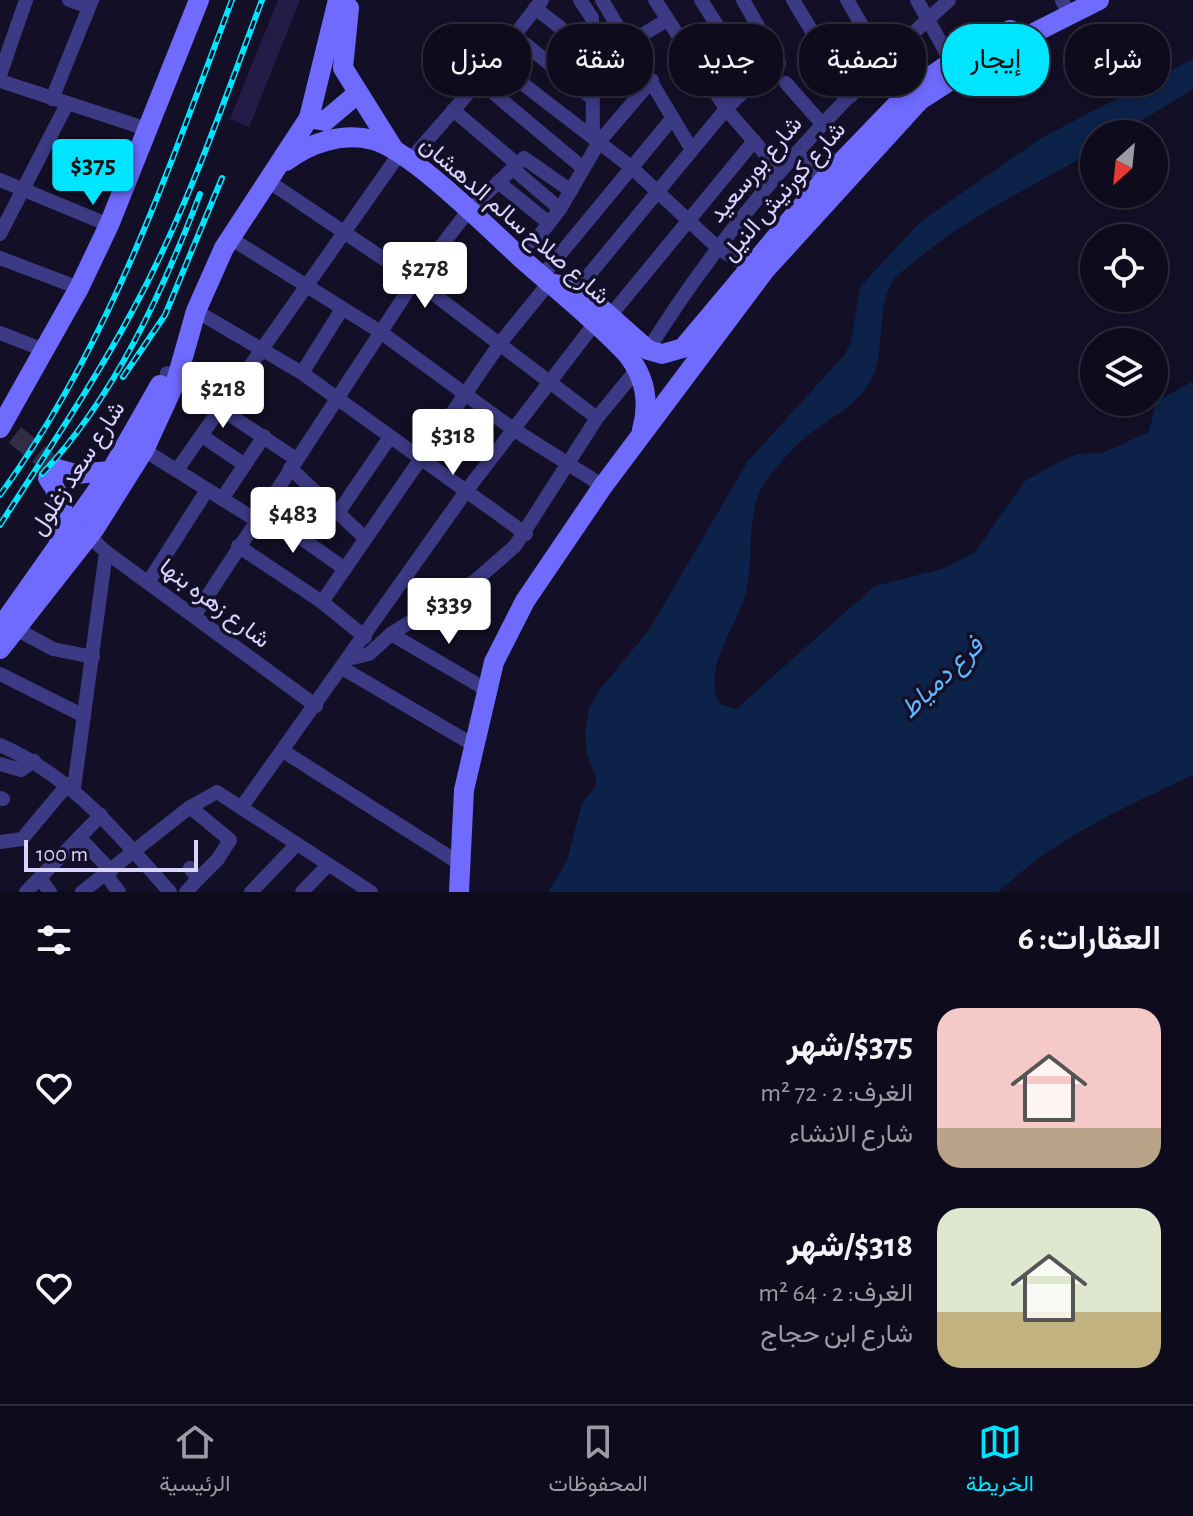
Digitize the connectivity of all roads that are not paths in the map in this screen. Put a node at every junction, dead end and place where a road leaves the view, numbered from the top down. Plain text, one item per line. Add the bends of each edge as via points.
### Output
1 (26, 0) edge
2 (69, 0) edge
3 (199, 0) edge
4 (338, 0) edge
5 (351, 0) edge
6 (580, 0) edge
7 (602, 0) edge
8 (655, 0) edge
9 (701, 0) edge
10 (743, 0) edge
11 (793, 0) edge
12 (847, 0) edge
13 (917, 0) edge
14 (949, 0) edge
15 (1099, 0) edge
16 (90, 4) edge
17 (538, 4) edge
18 (1067, 5) edge
19 (927, 19) junction
20 (667, 20) junction
21 (523, 24) edge
22 (560, 24) edge
23 (592, 24) edge
24 (618, 24) edge
25 (716, 24) edge
26 (758, 24) edge
27 (808, 24) edge
28 (861, 24) edge
29 (922, 24) edge
30 (1028, 24) edge
31 (7, 29) edge
32 (653, 29) edge
33 (942, 45) edge
34 (531, 48) edge
35 (942, 68) edge
36 (0, 75) edge
37 (0, 81) edge
38 (653, 82) edge
39 (786, 83) dead end
40 (531, 90) edge
41 (357, 94) junction
42 (466, 96) edge
43 (497, 96) edge
44 (637, 96) edge
45 (739, 96) edge
46 (851, 96) edge
47 (593, 97) joint
48 (52, 99) junction
49 (67, 104) junction
50 (726, 109) junction
51 (453, 110) junction
52 (309, 118) junction
53 (671, 120) junction
54 (822, 124) junction
55 (150, 130) junction
56 (596, 140) junction
57 (754, 141) junction
58 (692, 150) junction
59 (796, 153) junction
60 (401, 154) junction
61 (518, 163) junction
62 (631, 167) junction
63 (583, 168) junction
64 (780, 171) junction
65 (274, 174) junction
66 (0, 180) edge
67 (824, 180) junction
68 (498, 182) junction
69 (24, 188) junction
70 (571, 191) junction
71 (658, 191) junction
72 (560, 209) junction
73 (469, 210) junction
74 (549, 223) junction
75 (689, 223) junction
76 (109, 225) junction
77 (343, 230) junction
78 (0, 234) edge
79 (230, 238) junction
80 (718, 248) junction
81 (0, 258) edge
82 (522, 258) junction
83 (750, 268) junction
84 (545, 279) junction
85 (415, 280) junction
86 (305, 285) junction
87 (79, 288) junction
88 (578, 288) junction
89 (342, 309) junction
90 (196, 311) junction
91 (602, 320) junction
92 (379, 331) junction
93 (0, 333) edge
94 (501, 342) junction
95 (263, 347) junction
96 (44, 350) junction
97 (643, 359) junction
98 (302, 373) junction
99 (172, 376) junction
100 (550, 380) junction
101 (468, 392) junction
102 (337, 397) junction
103 (224, 408) junction
104 (597, 418) junction
105 (6, 425) edge
106 (513, 429) junction
107 (202, 436) junction
108 (264, 436) junction
109 (390, 437) junction
110 (640, 438) junction
111 (144, 450) junction
112 (420, 458) junction
113 (293, 463) junction
114 (566, 464) junction
115 (245, 465) junction
116 (177, 470) junction
117 (111, 471) junction
118 (603, 486) junction
119 (207, 490) junction
120 (467, 490) junction
121 (222, 499) junction
122 (338, 513) junction
123 (260, 516) junction
124 (526, 534) junction
125 (89, 536) junction
126 (365, 538) junction
127 (238, 546) junction
128 (56, 549) junction
129 (106, 552) junction
130 (345, 569) junction
131 (149, 581) junction
132 (322, 602) junction
133 (195, 615) junction
134 (8, 628) edge
135 (391, 634) junction
136 (365, 637) junction
137 (0, 649) edge
138 (93, 657) junction
139 (345, 664) junction
140 (0, 674) edge
141 (487, 690) junction
142 (316, 706) junction
143 (84, 716) junction
144 (472, 744) junction
145 (0, 745) edge
146 (283, 751) junction
147 (34, 761) junction
148 (0, 764) edge
149 (71, 786) junction
150 (190, 807) junction
151 (241, 808) junction
152 (101, 815) junction
153 (79, 837) junction
154 (0, 842) edge
155 (296, 845) junction
156 (134, 851) junction
157 (459, 863) junction
158 (328, 865) junction
159 (108, 873) junction
160 (40, 878) junction
161 (87, 890) edge
162 (364, 890) edge
163 (26, 892) edge
164 (50, 892) edge
165 (119, 892) edge
166 (170, 892) edge
167 (186, 892) edge
168 (251, 892) edge
169 (302, 892) edge
170 (459, 892) edge

1 - 31 street
2 - 16 street
3 - 55 main road
4 - 52 main road, شارع سعد زغلول
5 - 41 main road via 342,64
6 - 23 street via 591,13
7 - 24 street
8 - 20 street
9 - 25 street
10 - 26 street
11 - 27 street
12 - 28 street
13 - 19 street
14 - 19 street, شارع بورسعيد
15 - 18 main road, شارع كورنيش النيل
16 - 48 street
17 - 21 street
17 - 22 street
18 - 30 main road, شارع كورنيش النيل
18 - 110 main road, شارع كورنيش النيل via 910,110 765,270
19 - 29 street, شارع بورسعيد
19 - 33 street
20 - 32 street
20 - 50 street
31 - 36 street
34 - 47 street
35 - 67 main road, شارع كورنيش النيل via 910,91
37 - 48 street
38 - 53 street
39 - 54 street
40 - 56 street
41 - 52 main road via 325,121
41 - 60 main road
42 - 51 street
43 - 63 street
44 - 56 street
45 - 50 street
46 - 54 street, شارع بورسعيد
47 - 56 street
48 - 49 street
49 - 55 street
49 - 69 street
50 - 57 street
50 - 58 street
51 - 60 street
51 - 61 street
52 - 65 main road, شارع سعد زغلول
53 - 58 street
53 - 62 street
54 - 59 street, شارع بورسعيد
55 - 76 main road
56 - 62 street
56 - 63 street
57 - 64 street
57 - 75 street
58 - 71 street
59 - 64 street, شارع بورسعيد
59 - 67 street
60 - 65 main road, شارع صلاح سالم الدهشان via 371,140 346,138 299,152
60 - 73 main road, شارع صلاح سالم الدهشان
60 - 77 street
61 - 68 street
61 - 70 street
61 - 72 street
62 - 71 street
62 - 84 street
63 - 70 street
64 - 80 street, شارع بورسعيد
65 - 77 street
65 - 79 main road, شارع سعد زغلول
66 - 69 street
67 - 83 main road, شارع كورنيش النيل
68 - 73 street
68 - 74 street
69 - 76 street
69 - 78 street
70 - 72 street
71 - 75 street
71 - 88 street
72 - 74 street
73 - 82 main road, شارع صلاح سالم الدهشان
73 - 85 street
74 - 82 street
75 - 80 street
75 - 91 street
76 - 87 main road
77 - 85 street
77 - 86 street
79 - 86 street
79 - 90 main road, شارع سعد زغلول
80 - 83 street
80 - 97 street, شارع بورسعيد
81 - 87 street
82 - 84 main road, شارع صلاح سالم الدهشان
83 - 97 main road, شارع كورنيش النيل via 683,348
84 - 88 main road
84 - 91 main road, شارع صلاح سالم الدهشان
84 - 94 street
85 - 92 street
85 - 94 street
86 - 89 street
86 - 95 street
87 - 96 main road
88 - 91 main road
89 - 92 street
89 - 98 street
90 - 95 street
90 - 99 main road, شارع سعد زغلول
91 - 97 main road, شارع صلاح سالم الدهشان
91 - 100 street
92 - 101 street
92 - 102 street
93 - 96 street
94 - 100 street
94 - 101 street
95 - 98 street
95 - 103 street
96 - 105 main road
97 - 104 street, شارع بورسعيد
97 - 110 main road via 646,401
98 - 102 street
99 - 103 street
99 - 111 main road, شارع سعد زغلول
99 - 117 main road, شارع سعد زغلول
100 - 104 street
100 - 106 street
101 - 106 street
101 - 112 street
102 - 109 street
102 - 113 street
103 - 107 street
103 - 108 street
104 - 114 street, شارع بورسعيد
106 - 114 street
106 - 120 street
107 - 115 street
107 - 116 street
108 - 113 street
108 - 115 street
109 - 112 street
109 - 122 street
110 - 118 main road, شارع كورنيش النيل
111 - 116 street
111 - 125 main road, شارع سعد زغلول
112 - 120 street
112 - 126 street
113 - 122 street
113 - 123 street
114 - 118 street
114 - 124 street, شارع بورسعيد
115 - 121 street
116 - 119 street
117 - 128 main road, شارع سعد زغلول
117 - 128 main road via 52,474 64,520
118 - 141 main road, شارع كورنيش النيل via 507,633
119 - 121 street
119 - 131 street
120 - 124 street
120 - 136 street
121 - 123 street
122 - 126 street
123 - 127 street
123 - 130 street
124 - 135 street, شارع بورسعيد via 475,581
125 - 129 street, شارع زهره بنها
125 - 134 main road, شارع سعد زغلول
126 - 130 street
127 - 132 street
127 - 133 street
128 - 134 main road, شارع سعد زغلول
129 - 131 street, شارع زهره بنها
129 - 138 street
130 - 132 street
131 - 133 street, شارع زهره بنها
132 - 136 street
133 - 142 street, شارع زهره بنها
134 - 137 main road, شارع سعد زغلول
134 - 138 street via 53,649
135 - 139 street, شارع بورسعيد via 369,654
135 - 141 street
136 - 139 street
138 - 143 street
139 - 142 street
139 - 144 street
140 - 143 street
141 - 144 main road, شارع كورنيش النيل
142 - 146 street
143 - 149 street
144 - 157 main road, شارع كورنيش النيل
145 - 147 street
146 - 151 street
146 - 157 street
147 - 148 street via 21,770
147 - 149 street
149 - 152 street
149 - 154 street via 22,839
150 - 151 street via 219,792
150 - 156 street
150 - 167 street via 229,837 229,845 218,859 194,873
151 - 155 street
152 - 153 street
152 - 156 street
153 - 159 street
153 - 160 street
155 - 158 street
155 - 168 street
156 - 159 street
156 - 166 street
157 - 170 main road, شارع كورنيش النيل
158 - 162 street
158 - 169 street
159 - 161 street
159 - 165 street
160 - 163 street
160 - 164 street

